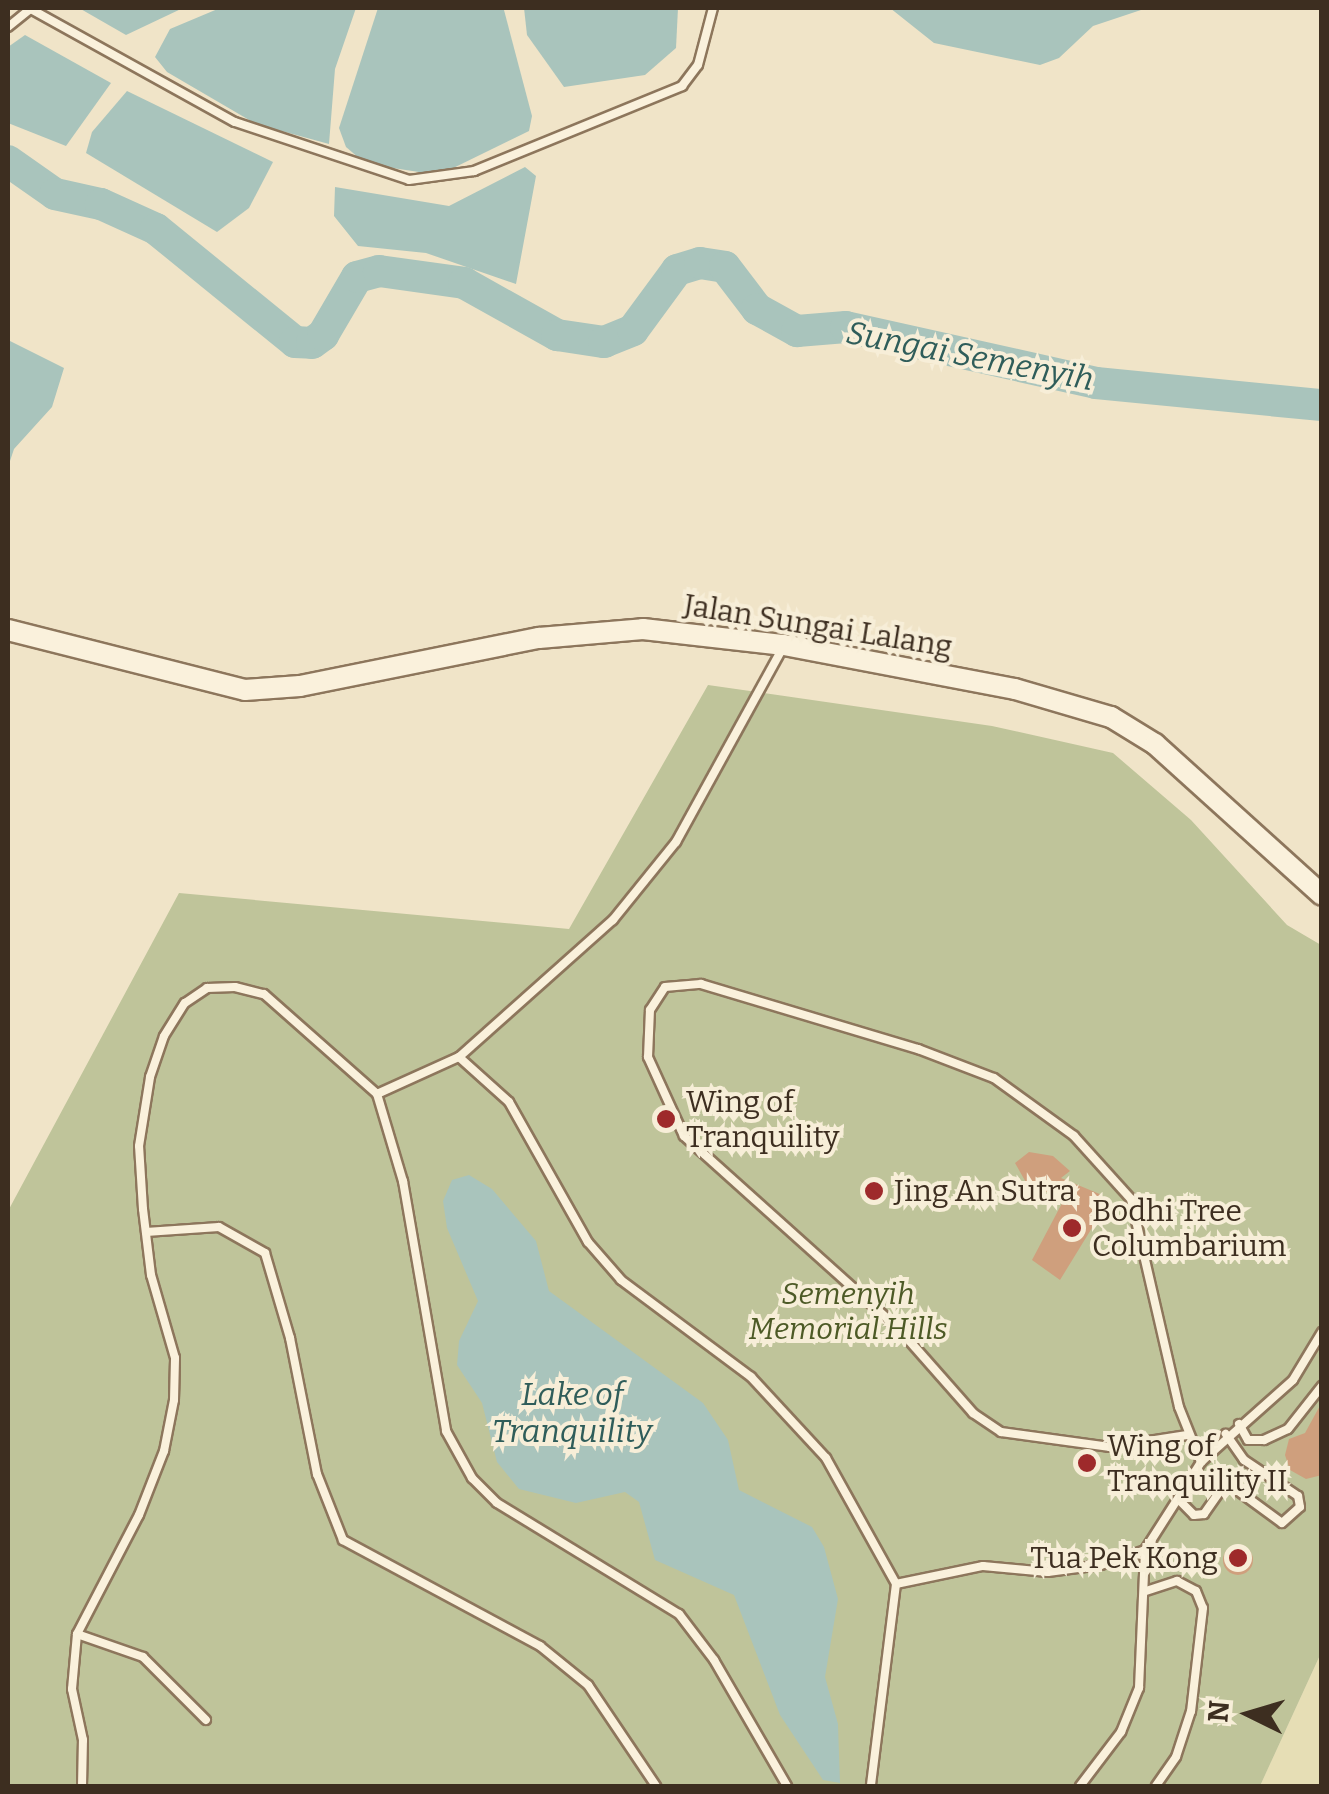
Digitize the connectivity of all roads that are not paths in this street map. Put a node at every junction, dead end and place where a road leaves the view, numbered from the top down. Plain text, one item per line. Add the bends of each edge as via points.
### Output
1 (30, 8) edge
2 (713, 8) edge
3 (8, 27) edge
4 (8, 630) edge
5 (784, 645) junction
6 (1322, 895) edge
7 (459, 1057) junction
8 (376, 1094) junction
9 (146, 1232) junction
10 (1322, 1332) edge
11 (1322, 1386) edge
12 (1239, 1424) junction
13 (1226, 1434) junction
14 (1187, 1435) junction
15 (1201, 1462) junction
16 (1178, 1500) junction
17 (1144, 1550) junction
18 (896, 1584) junction
19 (1146, 1591) junction
20 (78, 1634) junction
21 (206, 1720) dead end
22 (82, 1786) edge
23 (656, 1786) edge
24 (787, 1786) edge
25 (870, 1786) edge
26 (1080, 1786) edge
27 (1156, 1786) edge

1 - 2 lane via 234,122 365,170 433,180 474,170 682,86 698,65
1 - 3 lane
4 - 5 street, Jalan Sungai Lalang via 245,690 609,630
5 - 6 street, Jalan Sungai Lalang via 1015,689 1111,717 1179,763
5 - 7 lane via 656,870 613,920
7 - 8 lane
7 - 18 lane via 510,1102 588,1242 621,1280 751,1377 826,1458
8 - 9 lane via 264,994 207,988 174,1020 150,1077 139,1146
8 - 24 lane via 403,1181 446,1431 472,1478 497,1503 678,1614 714,1660
9 - 20 lane via 175,1358 174,1400 164,1451 139,1515
9 - 23 lane via 219,1226 264,1253 290,1338 317,1474 343,1540 540,1646 588,1684
10 - 12 lane via 1293,1380
11 - 12 lane via 1288,1428 1264,1440 1248,1440
12 - 13 lane
13 - 15 lane
13 - 16 lane via 1244,1460 1298,1496 1300,1507 1282,1523 1226,1482 1204,1514 1194,1515
14 - 14 lane via 1131,1200 1074,1136 994,1078 918,1049 701,984 665,986 645,1030 648,1056 684,1136 899,1329 972,1413 1001,1432 1110,1447
14 - 15 lane
15 - 16 lane
16 - 17 lane
17 - 18 lane via 1048,1572 983,1566
17 - 19 lane
18 - 25 lane
19 - 26 lane via 1139,1688 1121,1732
19 - 27 lane via 1177,1581 1196,1592 1203,1608 1191,1712
20 - 21 lane via 143,1657
20 - 22 lane via 72,1689 83,1740

